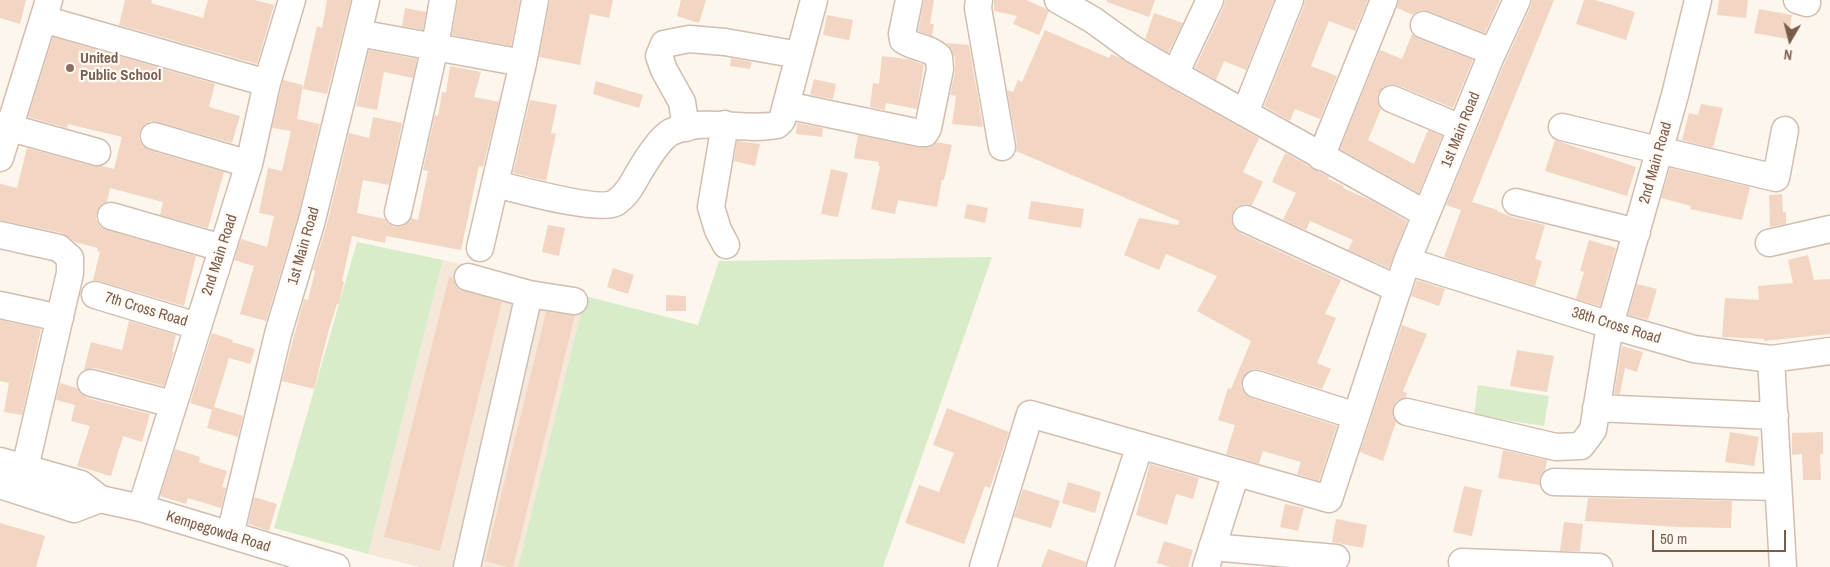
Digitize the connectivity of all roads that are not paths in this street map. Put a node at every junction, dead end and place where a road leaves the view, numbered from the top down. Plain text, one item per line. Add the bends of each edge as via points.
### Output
1 (290, 0) edge
2 (366, 0) edge
3 (443, 0) edge
4 (535, 0) edge
5 (814, 0) edge
6 (909, 0) edge
7 (980, 0) edge
8 (1058, 0) edge
9 (1210, 0) edge
10 (1290, 0) edge
11 (1384, 0) edge
12 (1517, 0) edge
13 (1698, 0) edge
14 (46, 10) edge
15 (1424, 25) dead end
16 (358, 32) junction
17 (435, 46) junction
18 (1493, 52) junction
19 (799, 55) junction
20 (523, 63) junction
21 (1175, 74) junction
22 (267, 83) junction
23 (1392, 99) dead end
24 (786, 105) junction
25 (1245, 113) junction
26 (725, 124) junction
27 (5, 126) edge
28 (1562, 127) dead end
29 (686, 128) junction
30 (1461, 128) junction
31 (1786, 130) dead end
32 (154, 136) dead end
33 (1002, 146) dead end
34 (1660, 150) junction
35 (97, 152) dead end
36 (1322, 157) junction
37 (0, 158) edge
38 (249, 164) junction
39 (495, 184) junction
40 (1516, 202) dead end
41 (398, 212) dead end
42 (1426, 214) junction
43 (111, 216) dead end
44 (1246, 219) dead end
45 (1830, 229) edge
46 (1637, 232) junction
47 (0, 235) edge
48 (1769, 243) dead end
49 (726, 245) dead end
50 (222, 248) junction
51 (480, 248) dead end
52 (1407, 261) junction
53 (468, 278) dead end
54 (1398, 289) junction
55 (528, 294) junction
56 (95, 295) dead end
57 (574, 301) dead end
58 (0, 305) edge
59 (60, 318) junction
60 (1610, 325) junction
61 (197, 326) junction
62 (1830, 351) edge
63 (1771, 359) junction
64 (91, 383) dead end
65 (1256, 384) dead end
66 (173, 404) junction
67 (1596, 408) junction
68 (1406, 412) dead end
69 (1356, 416) junction
70 (1775, 416) junction
71 (1140, 446) junction
72 (0, 461) edge
73 (26, 468) junction
74 (1236, 473) junction
75 (1554, 482) dead end
76 (0, 485) edge
77 (1778, 487) junction
78 (100, 499) junction
79 (141, 508) junction
80 (230, 535) junction
81 (1209, 557) edge
82 (1336, 558) dead end
83 (1462, 562) dead end
84 (336, 567) edge
85 (467, 567) edge
86 (983, 567) edge
87 (1100, 567) edge
88 (1599, 567) edge
89 (1783, 567) edge

1 - 22 street, 2nd Main Road
2 - 16 street, 1st Main Road
3 - 17 street
4 - 20 street
5 - 19 street
6 - 24 street via 903,40 939,57 940,69 925,132
7 - 33 street via 978,8
8 - 21 street
9 - 21 street
10 - 25 street
11 - 36 street
12 - 18 street, 1st Main Road
13 - 34 street, 2nd Main Road
14 - 22 street
14 - 27 street
15 - 18 street
16 - 17 street
16 - 80 street, 1st Main Road via 312,220 278,334
17 - 20 street
17 - 41 street
18 - 30 street, 1st Main Road
19 - 24 street
19 - 29 street via 689,39 664,44 659,56 682,102
20 - 39 street
21 - 25 street
22 - 38 street, 2nd Main Road
23 - 30 street
24 - 26 street via 778,126
25 - 36 street
26 - 29 street
26 - 49 street via 711,207
27 - 35 street
27 - 37 street
28 - 34 street
29 - 39 street via 670,133 648,156 628,192 613,204 581,204
30 - 42 street, 1st Main Road
31 - 34 street via 1776,178
32 - 38 street
34 - 46 street, 2nd Main Road
36 - 42 street
38 - 50 street, 2nd Main Road
39 - 51 street
40 - 46 street
42 - 52 street, 1st Main Road
43 - 50 street
44 - 54 street
45 - 48 street
46 - 60 street, 2nd Main Road
47 - 59 street via 59,248 70,258
50 - 61 street, 2nd Main Road
52 - 54 street, 1st Main Road
52 - 60 street, 38th Cross Road
53 - 55 street
54 - 69 street, 1st Main Road
55 - 57 street
55 - 85 street
56 - 61 street, 7th Cross Road
58 - 59 street
59 - 73 street
60 - 63 street, 38th Cross Road via 1694,349
60 - 67 street, 2nd Main Road
61 - 66 street, 2nd Main Road
62 - 63 street, 38th Cross Road
63 - 70 street
64 - 66 street
65 - 69 street
66 - 79 street, 2nd Main Road
67 - 68 street, 2nd Main Road via 1593,430 1581,446 1556,447
67 - 70 street
69 - 74 street, 1st Main Road via 1329,499
70 - 77 street
71 - 74 street
71 - 86 street via 1030,414
71 - 87 street
72 - 73 street, Kempegowda Road
73 - 78 street, Kempegowda Road via 81,484
74 - 81 street
75 - 77 street
76 - 78 street via 74,509
77 - 89 street
78 - 79 street, Kempegowda Road
79 - 80 street, Kempegowda Road
80 - 84 street, Kempegowda Road
81 - 82 street
83 - 88 street

